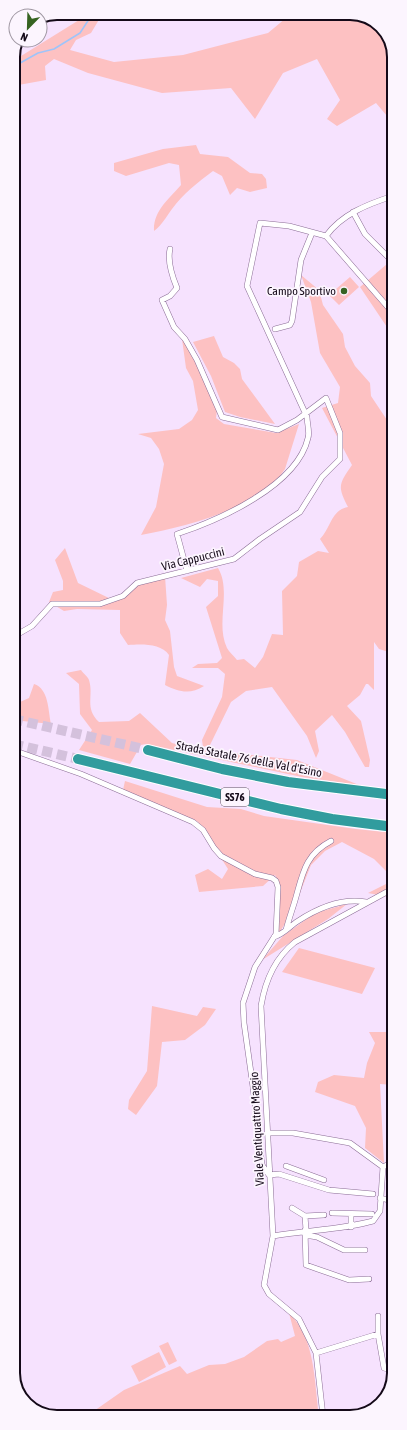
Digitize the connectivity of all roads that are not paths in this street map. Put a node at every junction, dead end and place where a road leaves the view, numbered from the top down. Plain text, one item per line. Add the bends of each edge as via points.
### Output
1 (387, 198) edge
2 (353, 212) junction
3 (312, 233) junction
4 (326, 236) junction
5 (170, 249) dead end
6 (387, 256) edge
7 (387, 306) edge
8 (275, 328) dead end
9 (305, 414) junction
10 (187, 571) junction
11 (20, 633) edge
12 (148, 750) tunnel mouth
13 (20, 752) edge
14 (78, 759) tunnel mouth
15 (387, 794) edge
16 (387, 826) edge
17 (331, 841) dead end
18 (387, 892) edge
19 (366, 902) junction
20 (286, 930) junction
21 (274, 937) junction
22 (267, 1133) junction
23 (387, 1165) edge
24 (286, 1166) dead end
25 (383, 1167) junction
26 (269, 1175) junction
27 (313, 1176) junction
28 (324, 1180) dead end
29 (310, 1184) junction
30 (373, 1194) dead end
31 (380, 1198) junction
32 (387, 1200) edge
33 (292, 1208) dead end
34 (332, 1213) dead end
35 (351, 1214) junction
36 (372, 1214) dead end
37 (324, 1215) dead end
38 (305, 1216) junction
39 (351, 1227) junction
40 (305, 1232) junction
41 (273, 1236) junction
42 (365, 1250) dead end
43 (369, 1279) dead end
44 (378, 1316) dead end
45 (378, 1334) junction
46 (316, 1353) junction
47 (387, 1369) edge
48 (322, 1410) edge

1 - 2 street
2 - 4 street
2 - 6 street via 365,234
3 - 4 street
3 - 8 street via 301,260 292,321 290,324
3 - 9 street via 289,226 260,224 247,286
4 - 7 street
5 - 9 street via 168,257 177,288 162,300 174,327 186,339 197,360 222,417 278,430
9 - 10 street via 309,438 291,470 265,491 221,517 177,534
9 - 10 street, Via Cappuccini via 326,398 340,433 340,459 322,477 300,512 234,559
10 - 11 street, Via Cappuccini via 137,582 123,596 100,604 52,604 32,626
12 - 15 highway, Strada Statale 76 della Val d'Esino / SS76 via 222,769 288,782
13 - 21 street via 81,774 198,825 221,856 255,874 272,878 278,887
14 - 16 highway, SS76 via 281,809
17 - 20 street via 320,846 307,861
18 - 19 street, Viale Ventiquattro Maggio
19 - 20 street via 352,900 317,910
19 - 22 street, Viale Ventiquattro Maggio via 295,942 283,952 271,972 261,1006
20 - 21 street
21 - 26 street via 255,967 243,1003 262,1165
22 - 25 street via 293,1133 350,1144
22 - 26 street, Viale Ventiquattro Maggio
23 - 25 street
24 - 27 street
25 - 31 street
26 - 29 street via 279,1174
26 - 41 street, Viale Ventiquattro Maggio
27 - 28 street
27 - 29 street
29 - 30 street via 329,1190
31 - 32 street
31 - 39 street via 380,1211 373,1221
33 - 38 street
34 - 35 street
35 - 36 street
35 - 39 street
37 - 38 street
38 - 40 street
39 - 40 street
40 - 41 street
40 - 42 street via 344,1250
40 - 43 street via 306,1265 350,1280
41 - 46 street, Viale Ventiquattro Maggio via 265,1290 299,1319
44 - 45 street
45 - 46 street
45 - 47 street via 384,1368
46 - 48 street, Viale Ventiquattro Maggio

